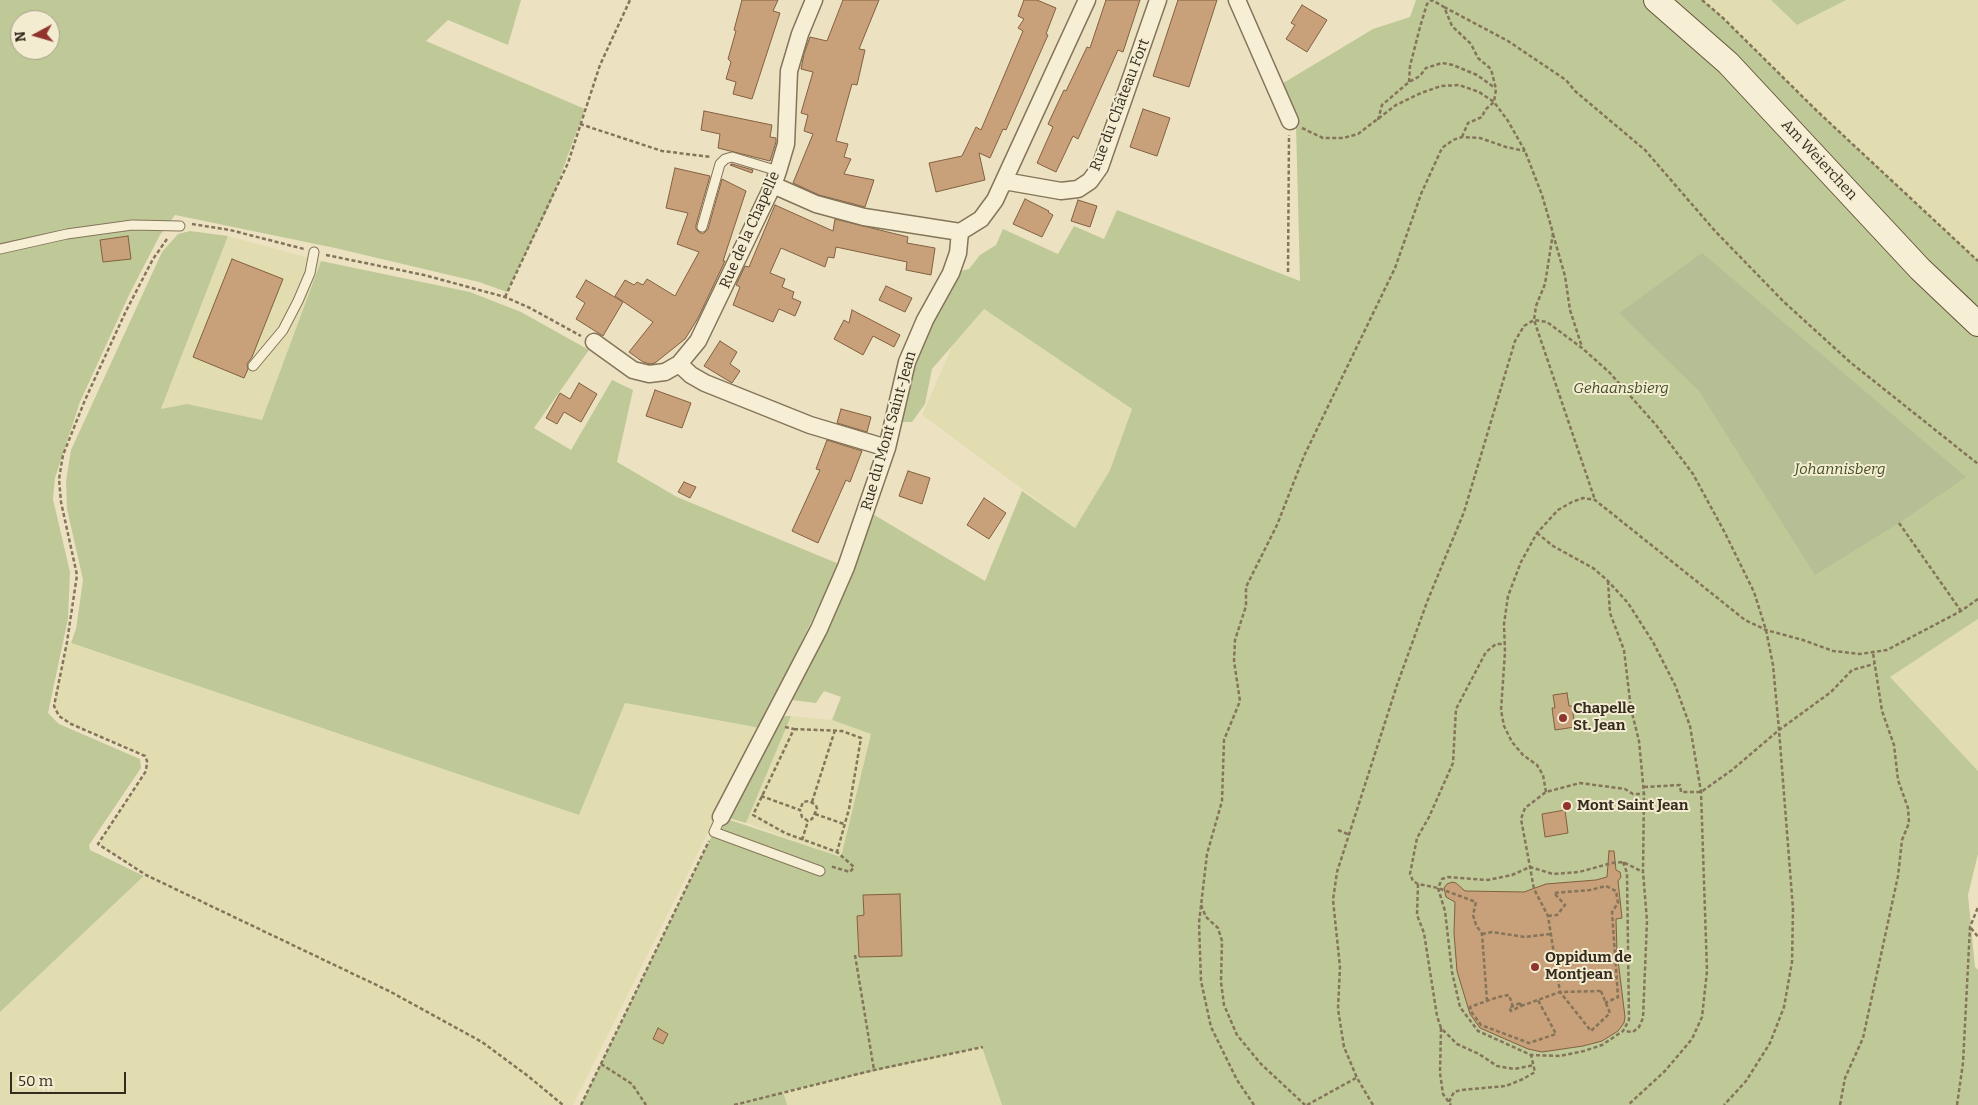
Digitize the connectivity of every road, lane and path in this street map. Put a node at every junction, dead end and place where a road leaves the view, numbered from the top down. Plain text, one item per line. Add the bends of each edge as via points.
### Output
1 (630, 0) edge
2 (814, 0) edge
3 (1087, 0) edge
4 (1158, 0) edge
5 (1237, 0) edge
6 (1656, 0) edge
7 (1702, 0) edge
8 (1444, 8) junction
9 (1409, 82) junction
10 (1496, 89) junction
11 (1494, 102) junction
12 (1378, 120) junction
13 (1290, 121) junction
14 (580, 124) junction
15 (1462, 137) junction
16 (1525, 151) junction
17 (725, 159) junction
18 (776, 178) junction
19 (1004, 181) junction
20 (180, 226) junction
21 (702, 227) dead end
22 (960, 232) junction
23 (1553, 233) junction
24 (0, 249) edge
25 (314, 252) junction
26 (1978, 261) edge
27 (1288, 272) dead end
28 (505, 297) junction
29 (1534, 320) junction
30 (1978, 324) edge
31 (594, 342) joint
32 (1582, 348) junction
33 (679, 364) junction
34 (253, 366) dead end
35 (887, 448) junction
36 (1978, 464) edge
37 (1595, 500) junction
38 (1900, 523) dead end
39 (1537, 533) junction
40 (1608, 580) junction
41 (1978, 599) edge
42 (1961, 611) junction
43 (1766, 630) junction
44 (1505, 644) junction
45 (1873, 653) junction
46 (1874, 664) junction
47 (772, 723) junction
48 (794, 729) junction
49 (835, 730) junction
50 (1779, 730) junction
51 (1643, 786) junction
52 (1546, 792) junction
53 (1701, 792) junction
54 (1644, 794) junction
55 (761, 796) junction
56 (812, 802) junction
57 (800, 810) junction
58 (815, 814) junction
59 (721, 817) joint
60 (808, 821) junction
61 (845, 824) junction
62 (1338, 830) dead end
63 (1350, 835) junction
64 (802, 840) junction
65 (705, 849) dead end
66 (837, 852) junction
67 (1623, 862) junction
68 (1530, 867) junction
69 (820, 871) dead end
70 (850, 872) dead end
71 (1643, 872) junction
72 (1418, 884) junction
73 (1438, 888) junction
74 (1200, 903) junction
75 (1978, 907) edge
76 (1548, 916) junction
77 (1970, 927) junction
78 (1482, 934) junction
79 (1551, 934) junction
80 (1978, 937) edge
81 (855, 955) dead end
82 (1560, 992) junction
83 (1538, 1000) junction
84 (1487, 1001) junction
85 (1606, 1002) junction
86 (1441, 1028) junction
87 (1623, 1031) junction
88 (983, 1046) dead end
89 (1532, 1055) junction
90 (601, 1064) junction
91 (1534, 1065) junction
92 (874, 1070) junction
93 (1357, 1078) junction
94 (1450, 1104) edge
95 (563, 1105) edge
96 (581, 1105) edge
97 (646, 1105) edge
98 (734, 1105) edge
99 (1254, 1105) edge
100 (1306, 1105) edge
101 (1373, 1105) edge
102 (1628, 1105) edge
103 (1724, 1105) edge
104 (1840, 1105) edge
105 (1957, 1105) edge

1 - 14 path via 600,65
2 - 18 street, Rue de la Chapelle via 789,71 786,144
3 - 19 street
4 - 19 street, Rue du Château Fort via 1100,167 1090,181 1078,190 1061,191
5 - 13 street
6 - 30 main road, Am Weierchen via 1728,63 1920,269
7 - 26 path
8 - 9 path via 1432,0 1427,4 1410,66
8 - 10 path via 1452,26 1491,70
8 - 36 path via 1508,41 1566,80 1645,150 1715,231 1784,302 1850,362
9 - 10 path via 1426,68 1442,63 1453,64 1477,75
9 - 12 path via 1382,104
10 - 11 path
11 - 12 path via 1459,85 1442,86 1396,105
11 - 15 path via 1482,116 1468,123
11 - 16 path
12 - 13 path via 1358,134 1343,138 1323,138
13 - 27 path
14 - 17 path via 662,152
14 - 28 path via 568,163
15 - 16 path via 1480,138
15 - 74 path via 1442,148 1395,268 1304,456 1277,525 1246,588 1246,606 1235,640 1234,661 1240,701 1224,740 1222,801 1207,854
16 - 23 path
17 - 18 lane via 732,157
17 - 21 lane via 720,164
18 - 22 street via 816,204 864,217
18 - 33 street, Rue de la Chapelle via 698,341
19 - 22 street via 981,219
20 - 24 lane via 132,225 66,234
20 - 25 path via 190,224 230,230
20 - 95 path via 162,244 126,312 85,400 63,455 59,479 77,575 54,706 59,716 71,724 145,756 147,761 146,771 98,844 146,875 389,991 482,1042
22 - 35 street, Rue du Mont Saint-Jean via 958,253 950,273 907,362
23 - 29 path
23 - 32 path
25 - 28 path via 424,275
25 - 34 lane via 310,273 283,330
28 - 31 path
29 - 32 path via 1547,322
29 - 37 path
29 - 63 path via 1524,326 1516,341 1464,512 1400,676
31 - 33 street, Rue de la Chapelle via 633,370 649,374 665,372
32 - 43 path via 1610,372 1693,474 1754,592
33 - 35 street via 705,383 810,425
35 - 47 street, Rue du Mont Saint-Jean via 846,567 820,629
37 - 39 path via 1582,498 1572,502 1558,510
37 - 43 path via 1745,620
38 - 42 path
39 - 40 path
39 - 44 path via 1508,596
40 - 51 path via 1610,613 1624,650
40 - 53 path via 1628,602 1675,685 1690,726
41 - 42 path
42 - 45 path via 1887,650
43 - 45 path via 1832,651
43 - 50 path
44 - 52 path via 1500,692 1504,726 1512,742 1537,765 1543,775
44 - 72 path via 1496,644 1486,652 1456,709 1453,763 1417,838 1410,874
45 - 46 path
46 - 50 path via 1852,670 1831,692
46 - 104 path via 1909,823 1902,840 1898,876 1862,1038 1844,1078
47 - 48 path
47 - 59 street, Rue du Mont Saint-Jean
48 - 49 path
48 - 55 path
49 - 56 path
49 - 61 path via 861,738
50 - 53 path
50 - 103 path via 1793,909 1792,962 1784,1006 1770,1043 1746,1081
51 - 53 path via 1680,785 1681,792
51 - 54 path
52 - 54 path via 1588,783
52 - 68 path via 1525,808 1521,819
53 - 102 path via 1707,971 1702,1017 1692,1039
54 - 71 path
55 - 57 path
55 - 64 path via 752,815
56 - 57 path via 803,802
56 - 58 path via 817,809
57 - 60 path
58 - 60 path
58 - 61 path
59 - 69 lane via 714,832
60 - 64 path
61 - 66 path
62 - 63 path
63 - 93 path via 1337,872 1333,900 1340,967 1338,1009 1344,1046
64 - 66 path
65 - 90 path
66 - 70 path via 854,867
67 - 68 path via 1553,874
67 - 71 path
67 - 87 path via 1627,873 1629,1020
68 - 73 path via 1488,880 1448,877 1442,879
68 - 76 path via 1534,889
71 - 87 path via 1647,921 1643,1018 1640,1028 1633,1032
72 - 73 path
72 - 86 path via 1417,915 1424,933
73 - 78 path via 1476,902 1473,915
73 - 89 path via 1445,911 1452,972 1460,1007 1478,1031
74 - 99 path via 1201,981 1210,1027 1237,1080
74 - 100 path via 1206,917 1218,928 1222,941 1224,1005 1237,1035 1261,1064
75 - 77 path
76 - 79 path
76 - 85 path via 1557,915 1565,905 1554,893 1606,886 1616,892 1618,903 1612,912 1618,997
77 - 80 path
77 - 105 path via 1963,1063
78 - 79 path via 1492,932 1525,937
78 - 84 path
79 - 82 path
81 - 92 path
82 - 83 path
82 - 85 path via 1601,991
82 - 85 path via 1591,1031 1610,1013
83 - 84 path via 1513,1007 1508,996
83 - 84 path via 1556,1034 1529,1044 1481,1025 1470,1008
86 - 91 path via 1457,1044 1497,1066 1514,1069
86 - 94 path via 1440,1073 1443,1094
87 - 89 path via 1602,1045 1584,1051 1560,1056
88 - 92 path
89 - 91 path
90 - 96 path
90 - 97 path via 632,1084
91 - 94 path via 1536,1072 1506,1086 1454,1092
92 - 98 path
93 - 100 path
93 - 101 path

